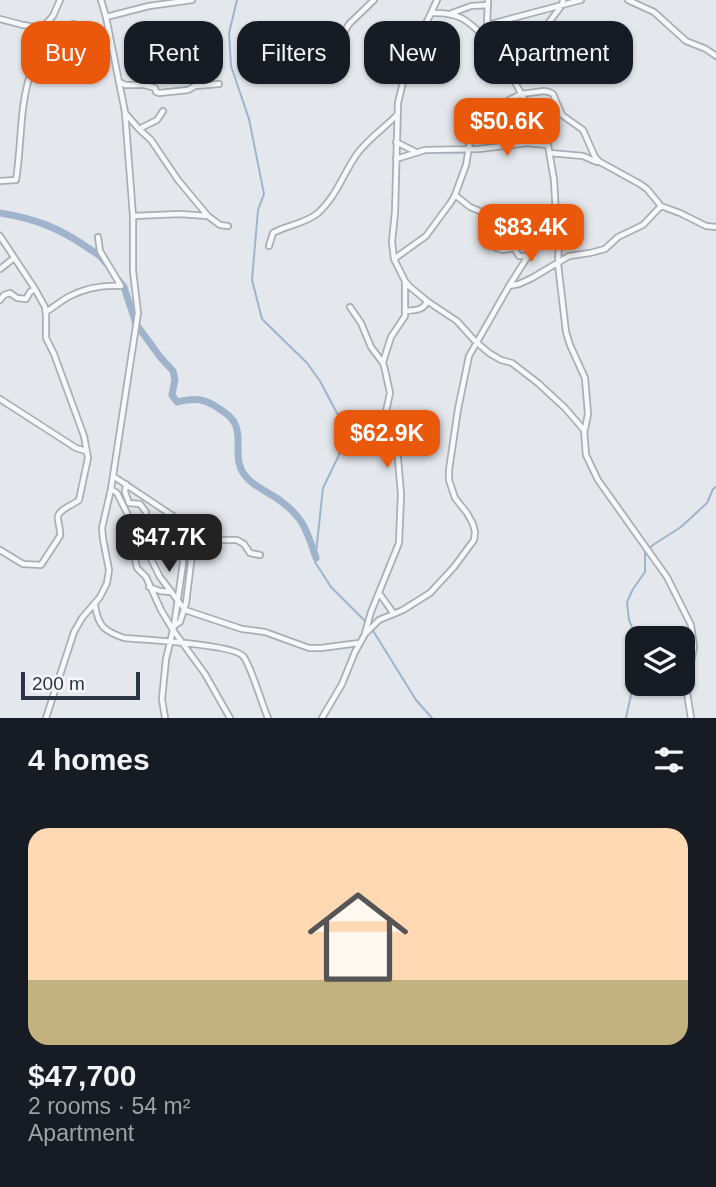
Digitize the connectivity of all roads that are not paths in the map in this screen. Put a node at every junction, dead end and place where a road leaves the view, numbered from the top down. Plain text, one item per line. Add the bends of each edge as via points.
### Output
1 (60, 0) edge
2 (101, 0) edge
3 (192, 0) edge
4 (374, 0) edge
5 (437, 0) edge
6 (581, 0) edge
7 (628, 0) edge
8 (488, 2) edge
9 (562, 3) edge
10 (431, 13) junction
11 (452, 13) junction
12 (106, 17) junction
13 (0, 19) edge
14 (48, 21) edge
15 (487, 21) edge
16 (501, 21) edge
17 (549, 21) edge
18 (350, 23) edge
19 (21, 24) edge
20 (474, 27) edge
21 (716, 57) edge
22 (122, 83) dead end
23 (27, 84) edge
24 (219, 84) dead end
25 (515, 84) edge
26 (521, 94) junction
27 (163, 111) dead end
28 (125, 112) junction
29 (396, 115) junction
30 (138, 130) junction
31 (396, 142) junction
32 (548, 145) junction
33 (470, 148) junction
34 (415, 152) junction
35 (550, 153) junction
36 (396, 159) junction
37 (600, 162) junction
38 (0, 181) edge
39 (455, 195) junction
40 (661, 206) junction
41 (133, 216) junction
42 (208, 216) junction
43 (554, 221) junction
44 (228, 226) dead end
45 (716, 227) edge
46 (0, 236) edge
47 (98, 237) dead end
48 (269, 246) dead end
49 (528, 256) junction
50 (14, 258) junction
51 (394, 259) junction
52 (558, 264) junction
53 (0, 269) edge
54 (405, 281) junction
55 (509, 286) junction
56 (36, 289) junction
57 (0, 300) edge
58 (427, 301) junction
59 (350, 307) dead end
60 (405, 311) junction
61 (46, 312) junction
62 (475, 341) junction
63 (383, 363) junction
64 (0, 399) edge
65 (584, 430) junction
66 (86, 451) junction
67 (113, 476) junction
68 (126, 484) junction
69 (111, 489) junction
70 (173, 516) junction
71 (194, 538) junction
72 (0, 550) edge
73 (260, 555) dead end
74 (149, 587) junction
75 (171, 592) junction
76 (379, 592) junction
77 (178, 593) junction
78 (177, 601) junction
79 (95, 604) junction
80 (184, 610) junction
81 (394, 614) junction
82 (173, 628) junction
83 (365, 634) junction
84 (169, 642) junction
85 (359, 643) junction
86 (183, 644) junction
87 (46, 718) edge
88 (165, 718) edge
89 (230, 718) edge
90 (268, 718) edge
91 (322, 718) edge
92 (691, 718) edge

1 - 14 street
2 - 12 street
3 - 12 street
4 - 18 street
5 - 10 street
6 - 9 street
7 - 21 street via 654,12 687,41
8 - 11 street
8 - 15 street
9 - 16 street
9 - 17 street
10 - 11 street
10 - 29 street via 416,43
11 - 20 street
12 - 28 street
13 - 19 street
22 - 24 street via 144,85 159,93
23 - 38 street via 16,180
25 - 26 street
26 - 32 street
26 - 33 street via 504,104 470,141
26 - 37 street via 553,94 562,115 583,130
27 - 30 street via 157,121
28 - 30 street
28 - 41 street
29 - 31 street
29 - 48 street via 364,145 317,214 273,233
30 - 42 street via 151,140
31 - 34 street
31 - 36 street
32 - 33 street
32 - 35 street
33 - 34 street
33 - 39 street
34 - 36 street
35 - 37 street
35 - 43 street
36 - 51 street
37 - 40 street via 647,189
39 - 49 street via 497,222 498,249 514,248 519,256
39 - 51 street via 426,236
40 - 45 street
40 - 52 street via 643,225 605,248 574,254
41 - 42 street
41 - 67 street via 138,313
42 - 44 street
43 - 49 street
43 - 52 street
46 - 50 street
47 - 61 street via 100,251 121,286 106,285 70,296
49 - 55 street
50 - 53 street
50 - 56 street
51 - 54 street
52 - 55 street
52 - 65 street via 566,332 585,378 588,414
54 - 58 street
54 - 60 street
55 - 62 street
56 - 57 street via 26,299 9,293
56 - 61 street
58 - 60 street via 422,308
58 - 62 street via 457,321
59 - 63 street
60 - 63 street
61 - 66 street via 46,338
62 - 65 street via 538,383
62 - 81 street via 449,470 455,498 474,528 474,540 430,593
63 - 76 street via 390,393 385,415 397,448 401,494 399,543
64 - 66 street
65 - 92 street via 586,455 598,480 667,577 691,625 694,647 687,693
66 - 72 street via 79,500 58,516 61,531 41,565 23,564
67 - 68 street
67 - 69 street
68 - 70 street
68 - 75 street via 129,503 141,504 146,512 150,557
69 - 74 street via 127,513 137,568
69 - 79 street via 102,528 109,577
70 - 71 street
70 - 77 street via 184,552
71 - 73 street via 237,540 250,553
71 - 80 street
74 - 75 street
74 - 82 street
75 - 77 street
75 - 78 street
76 - 81 street
76 - 83 street
77 - 78 street
78 - 80 street
78 - 82 street
79 - 84 street via 102,628 111,634
79 - 87 street via 74,632
80 - 82 street
80 - 85 street via 309,648
81 - 83 street via 379,620
82 - 84 street
82 - 86 street
83 - 85 street
84 - 86 street
84 - 88 street via 162,699
85 - 91 street
86 - 89 street
86 - 90 street via 242,654

